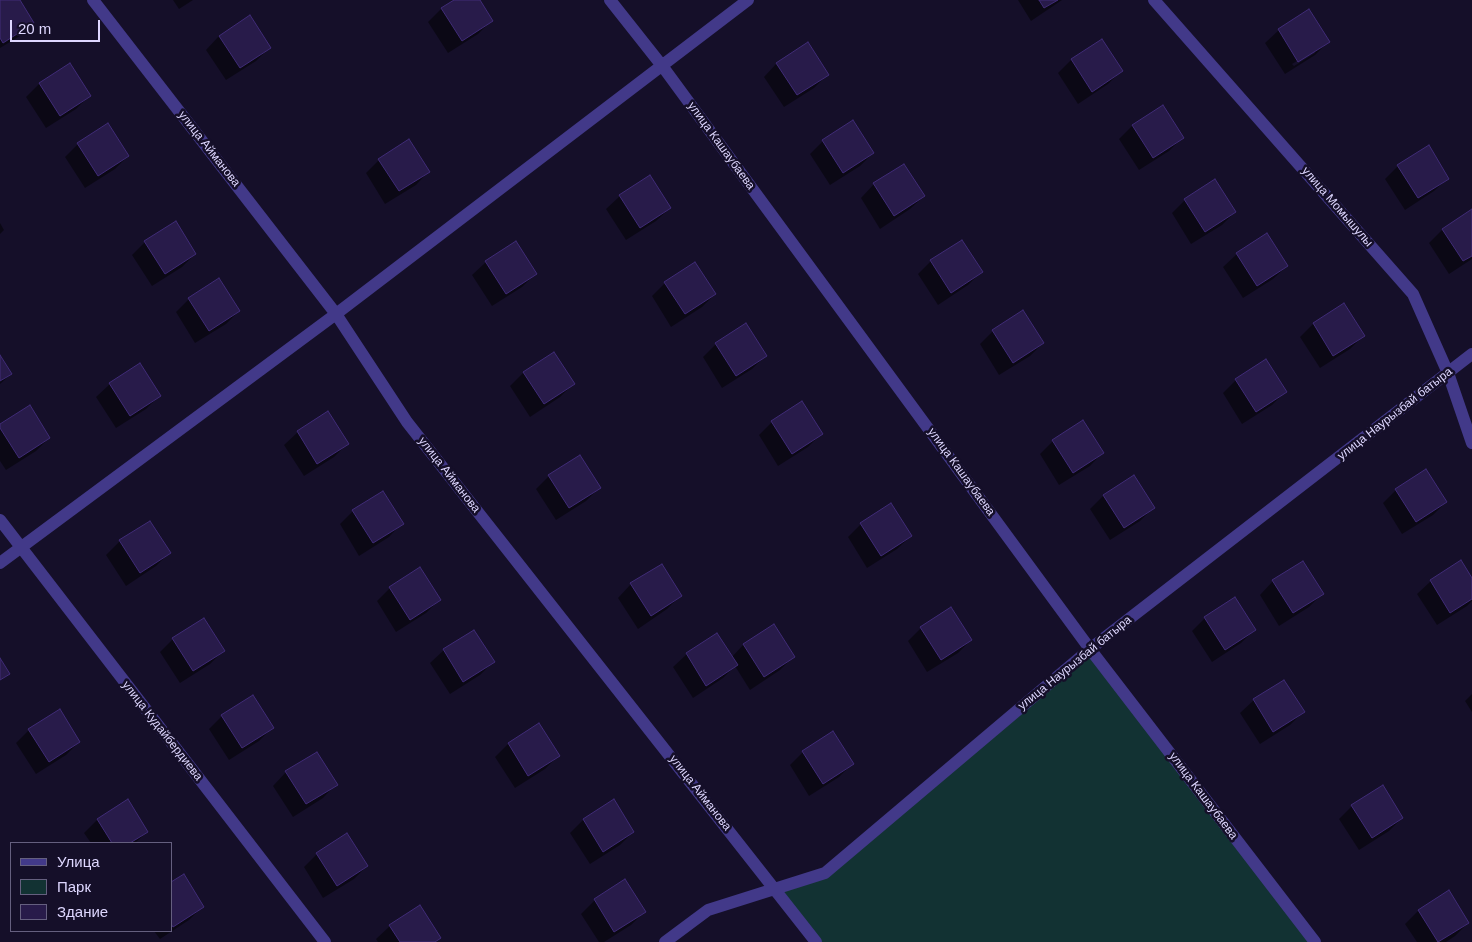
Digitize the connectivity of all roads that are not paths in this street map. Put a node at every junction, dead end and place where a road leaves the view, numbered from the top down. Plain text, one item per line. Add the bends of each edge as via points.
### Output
1 (93, 0) edge
2 (610, 0) edge
3 (748, 0) edge
4 (1154, 0) edge
5 (662, 66) junction
6 (336, 314) junction
7 (1472, 354) edge
8 (1448, 373) junction
9 (1472, 443) edge
10 (0, 520) edge
11 (22, 548) junction
12 (0, 563) edge
13 (1090, 649) junction
14 (775, 889) junction
15 (325, 942) edge
16 (665, 942) edge
17 (816, 942) edge
18 (1315, 942) edge

1 - 6 street, улица Айманова
2 - 5 street, улица Кашаубаева
3 - 5 street
4 - 8 street, улица Момышулы via 1413,294
5 - 6 street
5 - 13 street, улица Кашаубаева
6 - 11 street
6 - 14 street, улица Айманова via 407,422
7 - 8 street, улица Наурызбай батыра
8 - 9 street, улица Момышулы
8 - 13 street, улица Наурызбай батыра
10 - 11 street, улица Кудайбердиева
11 - 12 street
11 - 15 street, улица Кудайбердиева
13 - 14 street, улица Наурызбай батыра via 825,873
13 - 18 street, улица Кашаубаева
14 - 16 street, улица Наурызбай батыра via 708,910
14 - 17 street, улица Айманова

